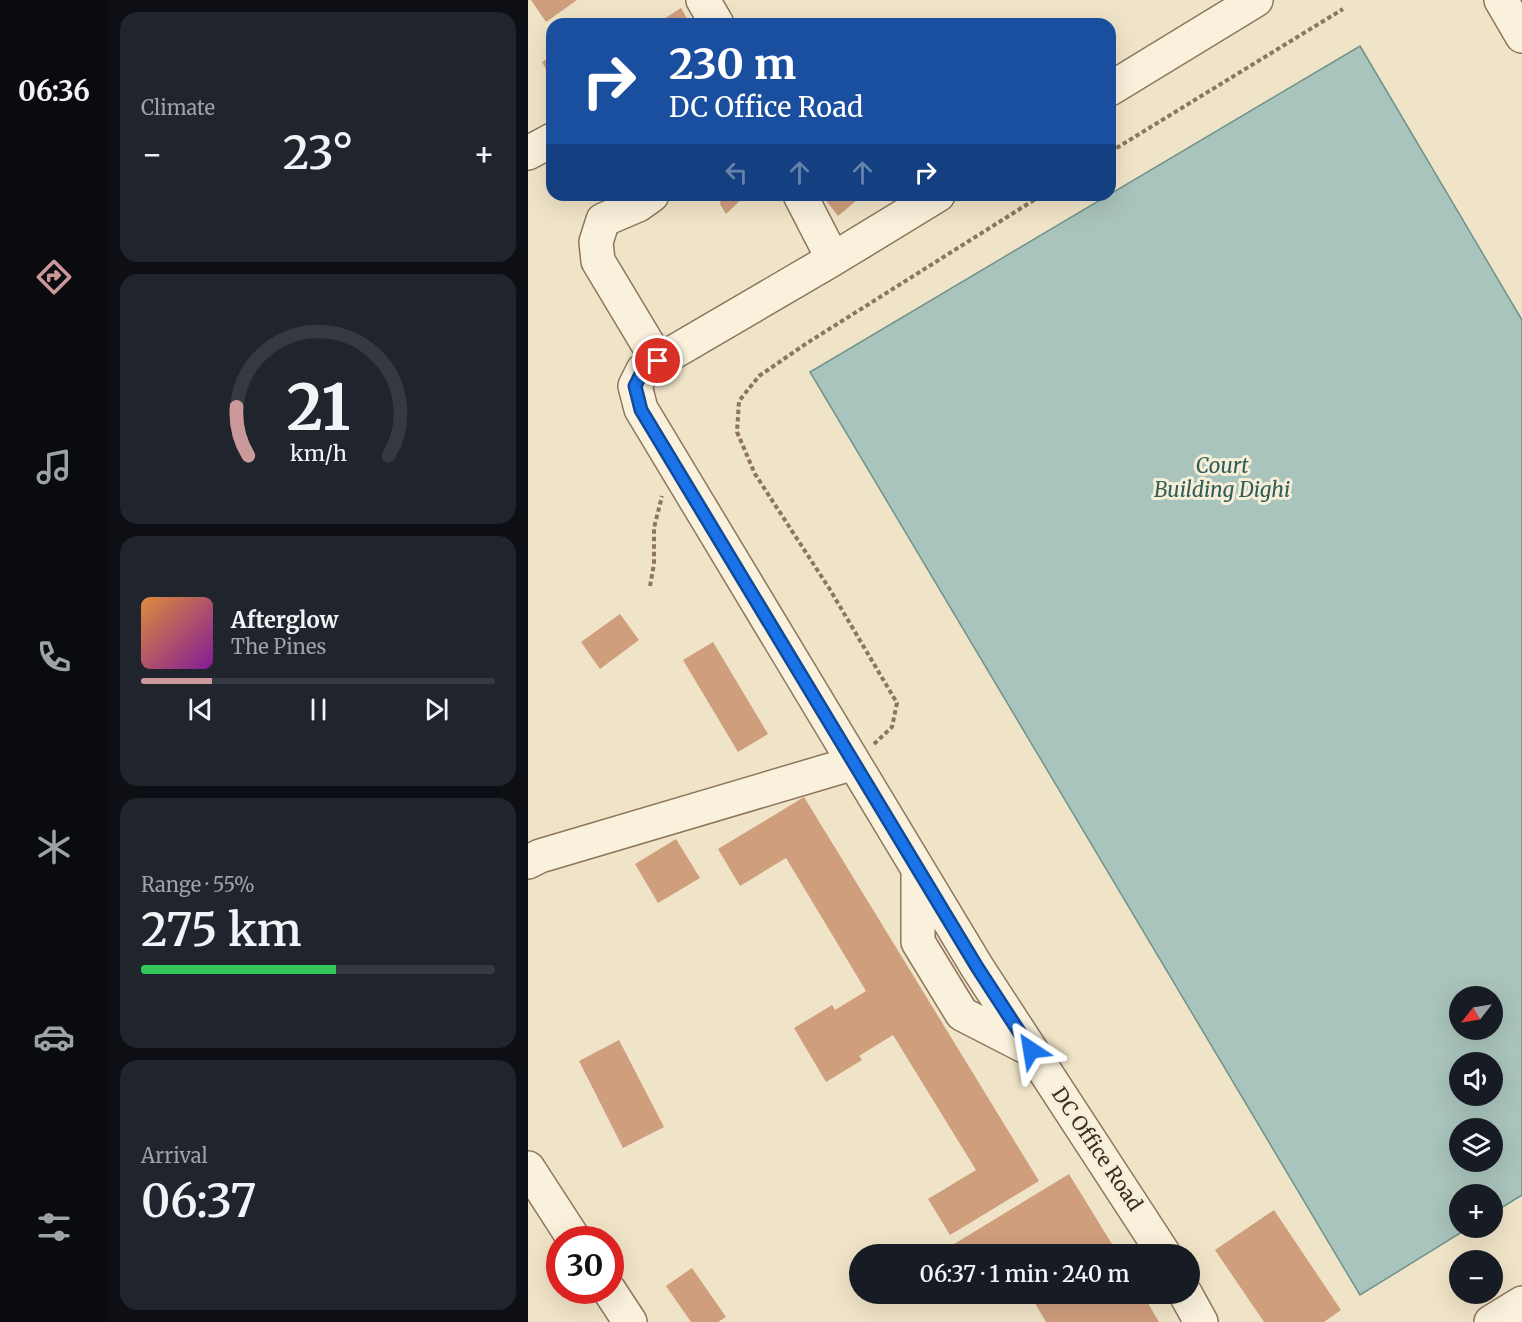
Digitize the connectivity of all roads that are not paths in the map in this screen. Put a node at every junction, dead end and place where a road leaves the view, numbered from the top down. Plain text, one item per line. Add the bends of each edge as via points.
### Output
1 (703, 0) edge
2 (1256, 0) edge
3 (1501, 0) edge
4 (714, 18) edge
5 (1522, 36) edge
6 (1116, 85) edge
7 (546, 144) edge
8 (528, 153) edge
9 (644, 201) edge
10 (803, 201) edge
11 (928, 201) edge
12 (833, 259) junction
13 (658, 361) junction
14 (854, 764) junction
15 (528, 862) edge
16 (528, 1168) edge
17 (566, 1226) edge
18 (1157, 1244) edge
19 (1522, 1303) edge
20 (618, 1304) edge
21 (1191, 1304) edge
22 (630, 1322) edge
23 (1201, 1322) edge
24 (1491, 1322) edge

1 - 4 street
2 - 6 street
3 - 5 street
7 - 8 street
9 - 13 street via 603,220 596,243 598,261
10 - 12 street
11 - 12 street, DC Office Road
12 - 13 street, DC Office Road
13 - 14 street, DC Office Road via 643,370 635,386 641,410
14 - 15 street
14 - 18 street, DC Office Road via 1031,1050
16 - 17 street
19 - 24 street
20 - 22 street
21 - 23 street

